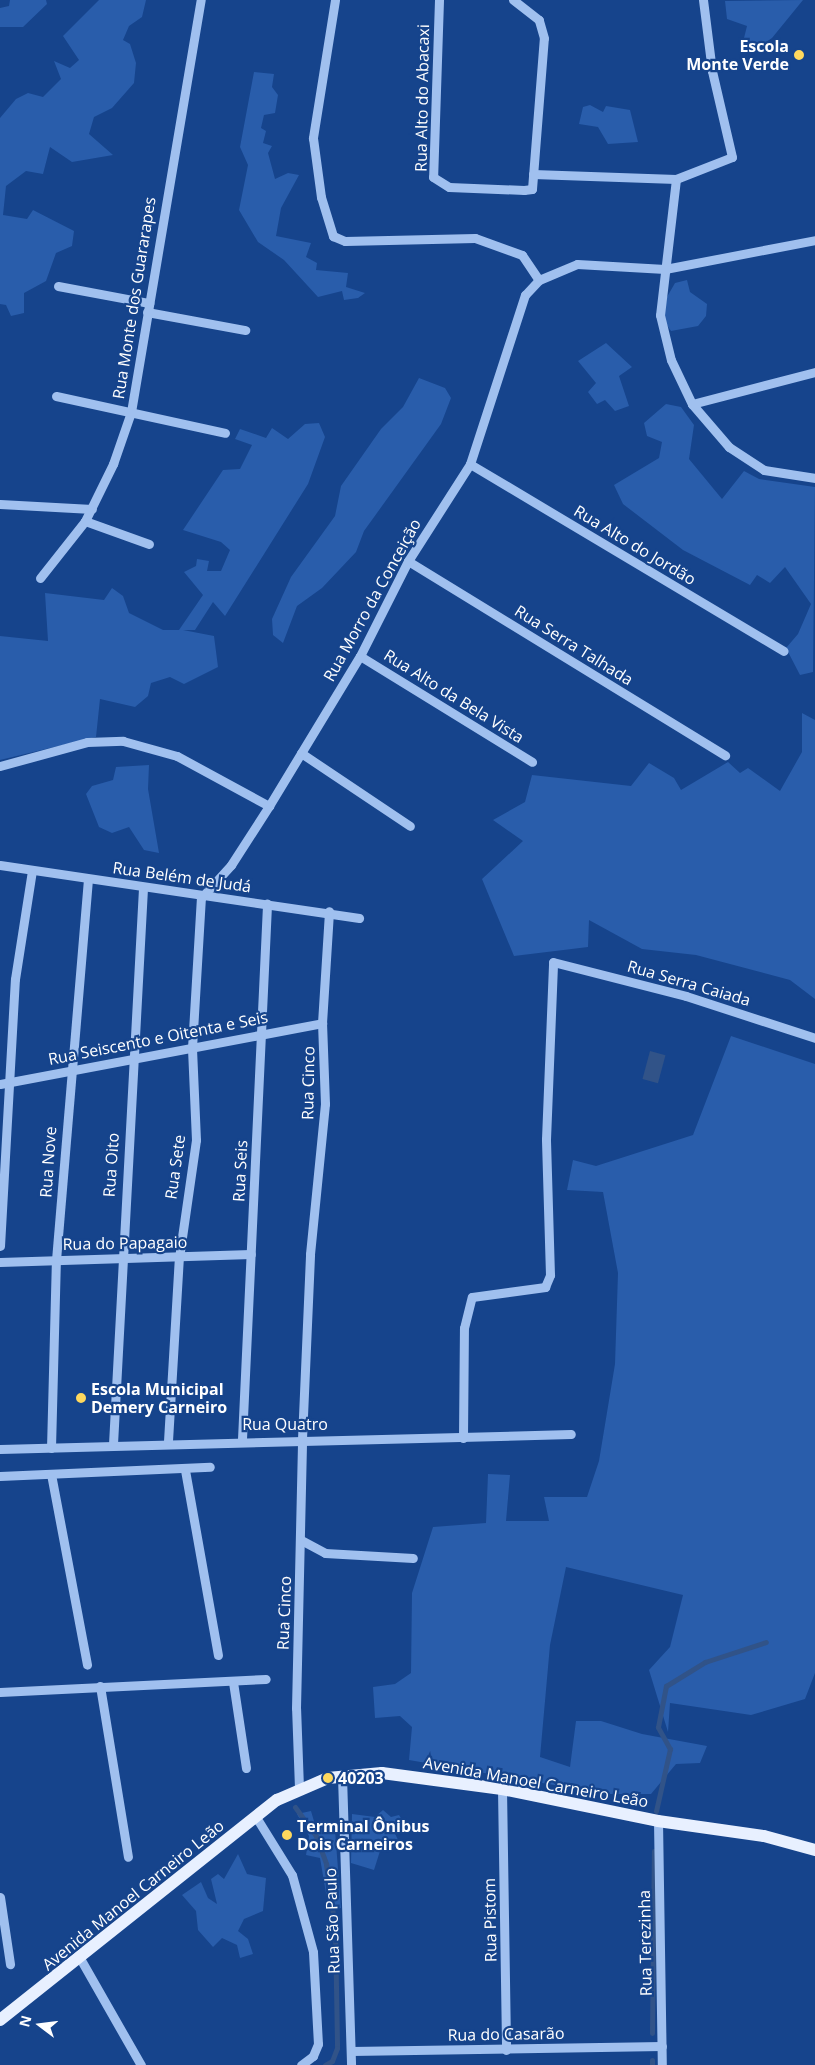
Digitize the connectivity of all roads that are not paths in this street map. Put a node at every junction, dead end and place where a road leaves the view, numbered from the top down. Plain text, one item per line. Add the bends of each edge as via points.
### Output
1 (201, 0) edge
2 (334, 0) edge
3 (439, 0) edge
4 (513, 0) edge
5 (703, 0) edge
6 (533, 177) junction
7 (676, 179) junction
8 (815, 240) edge
9 (665, 269) junction
10 (539, 280) junction
11 (58, 286) dead end
12 (148, 307) junction
13 (245, 330) dead end
14 (815, 372) edge
15 (56, 396) dead end
16 (692, 404) junction
17 (131, 412) junction
18 (225, 433) dead end
19 (470, 464) junction
20 (815, 478) edge
21 (0, 504) edge
22 (92, 509) junction
23 (85, 521) junction
24 (149, 544) dead end
25 (408, 561) junction
26 (40, 578) dead end
27 (784, 651) dead end
28 (360, 656) junction
29 (301, 753) junction
30 (725, 755) dead end
31 (532, 762) dead end
32 (0, 766) edge
33 (269, 806) junction
34 (410, 826) dead end
35 (0, 865) edge
36 (32, 870) junction
37 (88, 880) junction
38 (143, 888) junction
39 (201, 898) junction
40 (267, 904) junction
41 (328, 911) junction
42 (359, 918) dead end
43 (322, 1023) junction
44 (264, 1032) junction
45 (815, 1038) edge
46 (192, 1048) junction
47 (133, 1059) junction
48 (69, 1072) junction
49 (10, 1082) junction
50 (0, 1084) edge
51 (0, 1246) edge
52 (251, 1254) junction
53 (120, 1257) junction
54 (180, 1258) junction
55 (56, 1260) junction
56 (0, 1262) edge
57 (571, 1434) dead end
58 (463, 1438) junction
59 (242, 1439) junction
60 (302, 1439) junction
61 (168, 1441) junction
62 (113, 1444) junction
63 (0, 1448) edge
64 (51, 1448) junction
65 (210, 1466) dead end
66 (185, 1470) junction
67 (51, 1474) junction
68 (0, 1476) edge
69 (301, 1540) junction
70 (413, 1558) dead end
71 (218, 1655) dead end
72 (87, 1665) dead end
73 (266, 1680) dead end
74 (232, 1682) junction
75 (100, 1686) junction
76 (0, 1692) edge
77 (246, 1768) dead end
78 (342, 1776) junction
79 (299, 1788) junction
80 (502, 1789) junction
81 (256, 1817) junction
82 (658, 1821) junction
83 (815, 1850) edge
84 (128, 1857) dead end
85 (0, 1897) edge
86 (81, 1960) junction
87 (10, 1964) dead end
88 (0, 2020) edge
89 (662, 2046) junction
90 (506, 2050) junction
91 (351, 2051) junction
92 (304, 2064) edge
93 (141, 2065) edge
94 (351, 2065) edge
95 (662, 2065) edge

1 - 12 street, Rua Monte dos Guararapes
2 - 10 street via 314,138 321,197 333,236 345,242 475,238 522,255
3 - 6 street, Rua Alto do Abacaxi via 432,168 436,182 450,187 524,190 532,189
4 - 6 street via 539,20 544,38
5 - 7 street via 712,71 732,156
6 - 7 street
7 - 9 street
8 - 9 street, Rua Morro da Conceição
9 - 10 street, Rua Morro da Conceição via 577,264
9 - 16 street via 661,334
10 - 19 street, Rua Morro da Conceição via 525,295
11 - 12 street
12 - 13 street
12 - 17 street, Rua Monte dos Guararapes
14 - 16 street
15 - 17 street
16 - 20 street via 729,448 764,470
17 - 18 street
17 - 22 street, Rua Monte dos Guararapes
19 - 25 street, Rua Morro da Conceição
19 - 27 street, Rua Alto do Jordão
21 - 22 street
22 - 23 street, Rua Monte dos Guararapes
23 - 24 street
23 - 26 street, Rua Monte dos Guararapes
25 - 28 street, Rua Morro da Conceição
25 - 30 street, Rua Serra Talhada
28 - 29 street, Rua Morro da Conceição
28 - 31 street, Rua Alto da Bela Vista
29 - 33 street, Rua Morro da Conceição
29 - 34 street
32 - 33 street via 87,742 123,741 177,756
33 - 39 street, Rua Morro da Conceição via 231,865
35 - 36 street, Rua Belém de Judá
36 - 37 street, Rua Belém de Judá
36 - 49 street via 15,979
37 - 38 street, Rua Belém de Judá
37 - 48 street, Rua Nove
38 - 39 street, Rua Belém de Judá
38 - 47 street, Rua Oito
39 - 40 street, Rua Belém de Judá
39 - 46 street, Rua Sete
40 - 41 street, Rua Belém de Judá
40 - 44 street, Rua Seis
41 - 42 street, Rua Belém de Judá
41 - 43 street, Rua Cinco
43 - 44 street, Rua Seiscento e Oitenta e Seis
43 - 60 street, Rua Cinco via 325,1104 310,1254
44 - 46 street, Rua Seiscento e Oitenta e Seis
44 - 52 street, Rua Seis
45 - 58 street, Rua Serra Caiada via 686,996 553,962 546,1139 550,1275 545,1287 472,1297 464,1328
46 - 47 street, Rua Seiscento e Oitenta e Seis
46 - 54 street, Rua Sete via 196,1140
47 - 48 street, Rua Seiscento e Oitenta e Seis
47 - 53 street, Rua Oito
48 - 49 street, Rua Seiscento e Oitenta e Seis
48 - 55 street, Rua Nove
49 - 50 street, Rua Seiscento e Oitenta e Seis
49 - 51 street
52 - 54 street, Rua do Papagaio
52 - 59 street, Rua Seis
53 - 54 street, Rua do Papagaio
53 - 55 street, Rua do Papagaio
53 - 62 street, Rua Oito
54 - 61 street, Rua Sete
55 - 56 street, Rua do Papagaio
55 - 64 street, Rua Nove
57 - 58 street, Rua Quatro
58 - 60 street, Rua Quatro
59 - 60 street, Rua Quatro
59 - 61 street, Rua Quatro
60 - 69 street, Rua Cinco
61 - 62 street, Rua Quatro
62 - 64 street, Rua Quatro
63 - 64 street, Rua Quatro
65 - 66 street
66 - 67 street
66 - 71 street
67 - 68 street
67 - 72 street
69 - 70 street via 325,1553
69 - 79 street, Rua Cinco
73 - 74 street
74 - 75 street
74 - 77 street
75 - 76 street
75 - 84 street
78 - 79 main road, Avenida Manoel Carneiro Leão
78 - 80 main road, Avenida Manoel Carneiro Leão via 382,1773
78 - 91 street, Rua São Paulo
79 - 81 main road, Avenida Manoel Carneiro Leão
80 - 82 main road, Avenida Manoel Carneiro Leão
80 - 90 street, Rua Pistom
81 - 86 main road, Avenida Manoel Carneiro Leão
81 - 92 street via 292,1875 313,1952 318,2044
82 - 83 main road, Avenida Manoel Carneiro Leão via 764,1836
82 - 89 street, Rua Terezinha
85 - 87 street
86 - 88 main road, Avenida Manoel Carneiro Leão
86 - 93 street
89 - 90 street, Rua do Casarão
89 - 95 street, Rua Terezinha
90 - 91 street, Rua do Casarão
91 - 94 street, Rua São Paulo

